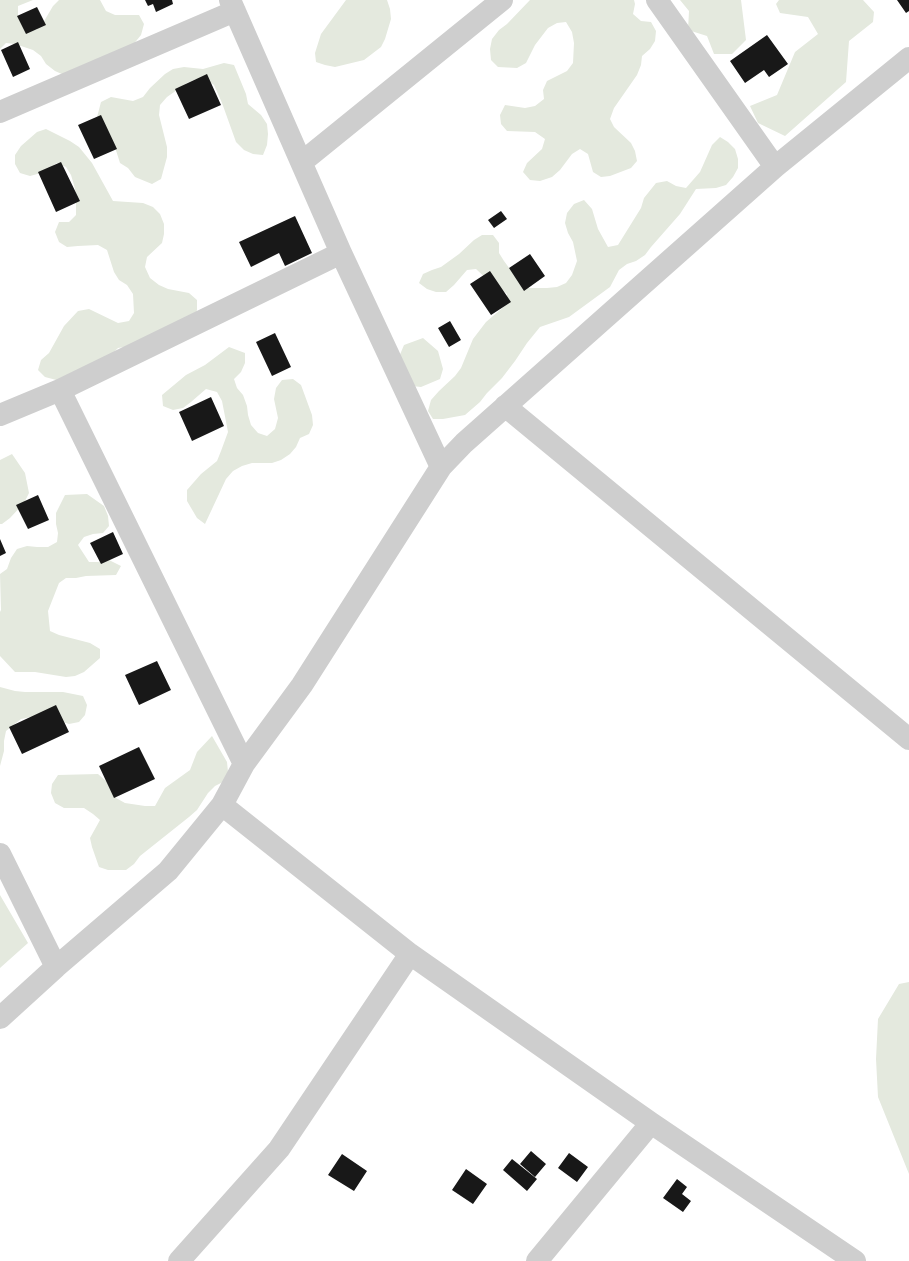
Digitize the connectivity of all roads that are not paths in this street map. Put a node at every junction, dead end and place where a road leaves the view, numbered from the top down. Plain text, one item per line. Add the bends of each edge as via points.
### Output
1 (502, 0) edge
2 (657, 0) edge
3 (233, 5) edge
4 (909, 58) edge
5 (0, 112) edge
6 (302, 162) junction
7 (775, 167) junction
8 (341, 253) junction
9 (60, 390) junction
10 (505, 406) junction
11 (0, 415) edge
12 (441, 468) junction
13 (909, 739) edge
14 (244, 764) junction
15 (222, 805) junction
16 (0, 854) edge
17 (410, 954) junction
18 (56, 967) junction
19 (0, 1018) edge
20 (651, 1123) junction
21 (179, 1261) edge
22 (537, 1261) edge
23 (855, 1261) edge

1 - 6 street
2 - 7 street
3 - 5 street
3 - 6 street
4 - 7 street
6 - 8 street
7 - 10 street
8 - 9 street
8 - 12 street
9 - 11 street
9 - 14 street
10 - 12 street
10 - 13 street
12 - 14 street via 302,685
14 - 15 street
15 - 17 street
15 - 18 street via 168,872
16 - 18 street
17 - 20 street
17 - 21 street via 279,1149
18 - 19 street
20 - 22 street
20 - 23 street

